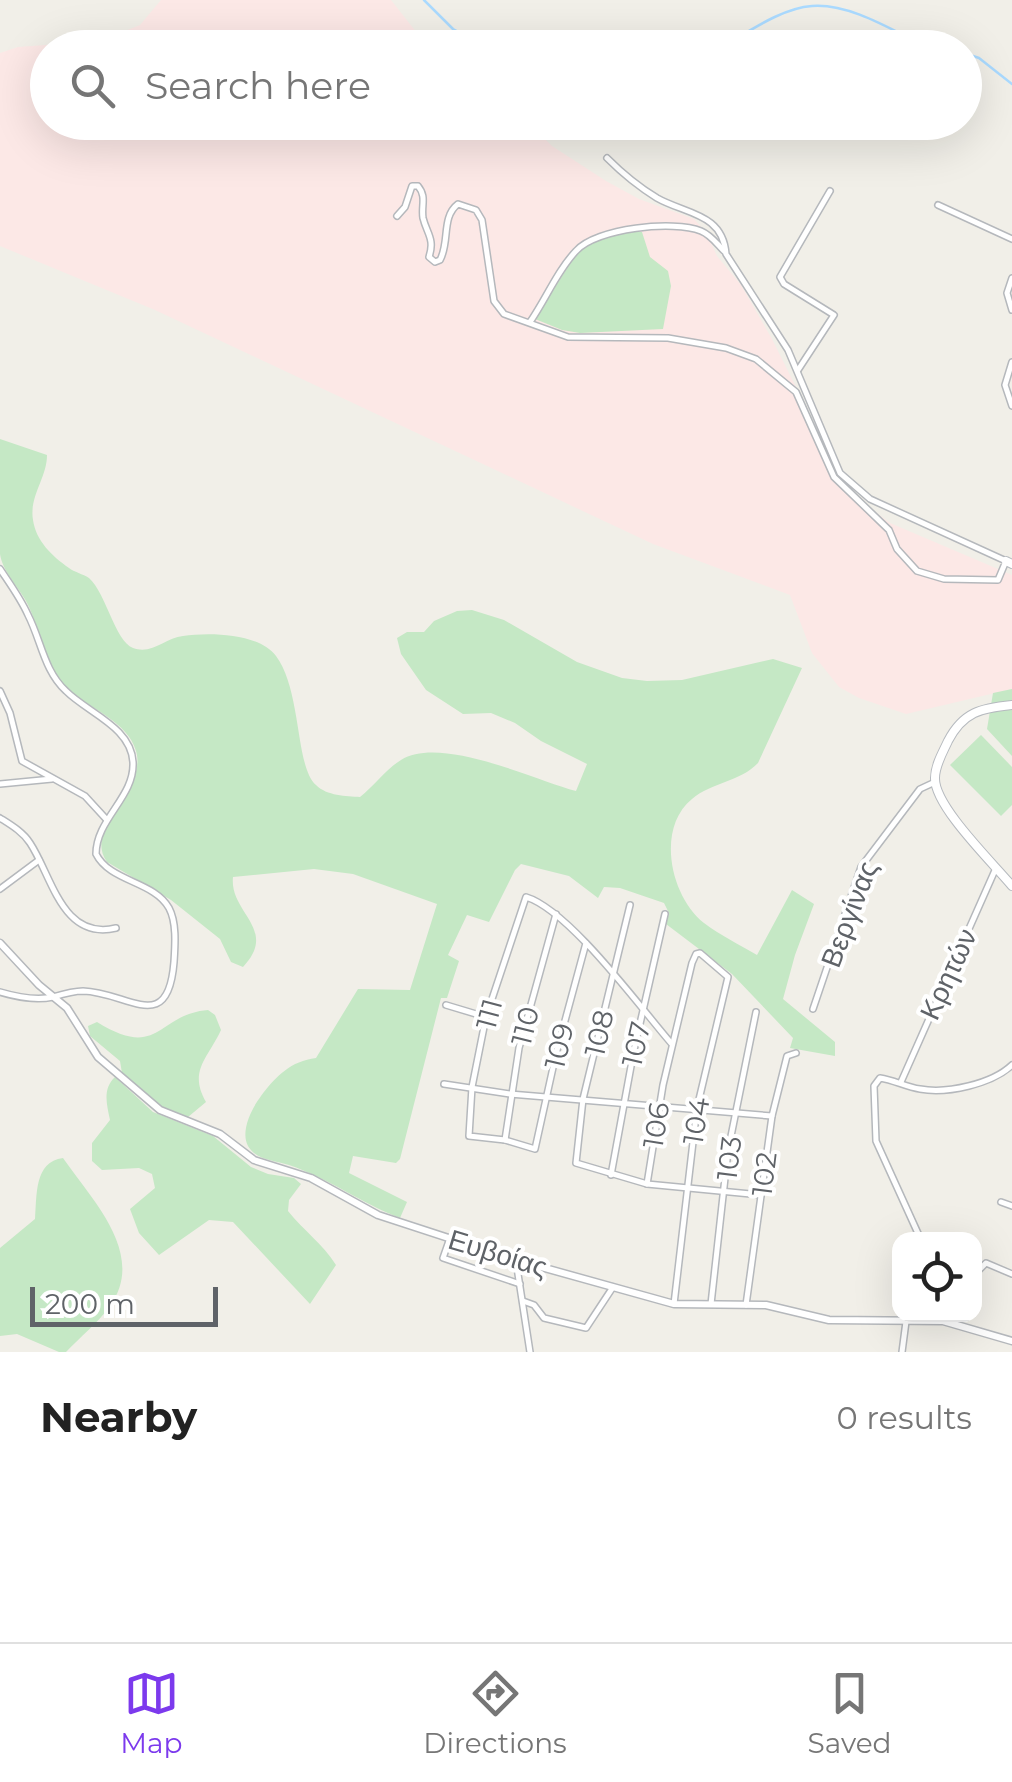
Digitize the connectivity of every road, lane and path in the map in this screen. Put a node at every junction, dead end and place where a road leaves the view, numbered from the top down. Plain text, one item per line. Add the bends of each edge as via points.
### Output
1 (607, 158) dead end
2 (830, 191) dead end
3 (938, 205) dead end
4 (397, 216) dead end
5 (1012, 240) edge
6 (726, 254) junction
7 (1012, 278) edge
8 (1012, 310) edge
9 (530, 322) junction
10 (1012, 362) edge
11 (798, 370) junction
12 (1012, 406) edge
13 (1009, 562) edge
14 (0, 568) edge
15 (0, 691) edge
16 (1012, 705) edge
17 (57, 779) junction
18 (934, 782) junction
19 (0, 784) edge
20 (0, 818) edge
21 (107, 820) junction
22 (39, 860) junction
23 (996, 868) junction
24 (1012, 886) edge
25 (0, 889) edge
26 (630, 905) dead end
27 (556, 914) junction
28 (665, 914) dead end
29 (116, 928) dead end
30 (0, 943) edge
31 (586, 943) junction
32 (700, 953) joint
33 (613, 976) junction
34 (0, 992) edge
35 (55, 996) junction
36 (446, 1005) dead end
37 (813, 1009) dead end
38 (644, 1012) junction
39 (756, 1012) dead end
40 (486, 1017) junction
41 (671, 1044) junction
42 (796, 1053) dead end
43 (1012, 1065) edge
44 (901, 1082) junction
45 (444, 1084) dead end
46 (472, 1088) junction
47 (510, 1094) junction
48 (547, 1098) junction
49 (584, 1099) junction
50 (624, 1102) junction
51 (659, 1104) junction
52 (697, 1108) junction
53 (736, 1112) junction
54 (772, 1116) junction
55 (505, 1140) junction
56 (611, 1174) junction
57 (647, 1184) junction
58 (686, 1189) junction
59 (725, 1192) junction
60 (761, 1196) junction
61 (1001, 1202) dead end
62 (1012, 1206) edge
63 (917, 1232) edge
64 (450, 1238) junction
65 (516, 1260) junction
66 (982, 1266) edge
67 (1012, 1274) edge
68 (520, 1284) junction
69 (613, 1287) junction
70 (523, 1301) junction
71 (674, 1304) junction
72 (746, 1304) junction
73 (710, 1307) junction
74 (892, 1318) edge
75 (906, 1322) edge
76 (959, 1322) edge
77 (1012, 1341) edge
78 (530, 1352) edge
79 (902, 1352) edge

1 - 6 street via 652,195 701,216 724,238
2 - 11 street via 780,277 834,315
3 - 5 street
4 - 9 street via 418,186 433,238 428,257 435,262 447,244 451,209 458,204 476,210 494,301 504,314
6 - 9 street via 699,230 596,236 575,252
6 - 11 street
7 - 8 street
9 - 13 street via 568,338 668,338 756,359 796,392 834,476 882,522 916,571 998,580
10 - 12 street via 1005,385
11 - 13 street via 832,460 852,486
14 - 21 street via 64,690 121,733 132,750 133,770
15 - 17 street via 22,762
16 - 18 main road via 963,718
17 - 19 street
17 - 21 street
18 - 23 main road
18 - 37 street, Βεργίνας via 920,789 861,867
20 - 22 street via 29,841
21 - 35 street via 96,845 100,861 169,907 172,982 164,999 148,1006 82,991
22 - 25 street
22 - 29 street via 71,918 97,930
23 - 24 main road
23 - 44 street, Κρητών
26 - 33 street, 108
27 - 31 street
27 - 40 street, 111 via 526,896
27 - 47 street, 110
28 - 38 street, 107
30 - 35 street, Ευβοίας
31 - 33 street
31 - 48 street, 109
32 - 41 street, 106
32 - 52 street, 104 via 728,977
33 - 38 street
33 - 49 street, 108
34 - 35 street
35 - 64 street, Ευβοίας via 98,1057 160,1110 220,1134 254,1160
36 - 40 street
38 - 41 street
38 - 50 street, 107
39 - 53 street, 103
40 - 46 street, 111
41 - 51 street, 106
42 - 54 street, 102 via 786,1056
43 - 44 street via 973,1086 920,1089
44 - 63 street via 880,1078 874,1086 876,1141
45 - 46 street
46 - 47 street
46 - 55 street, 111 via 469,1136
47 - 48 street
47 - 55 street, 110
48 - 49 street
48 - 55 street, 109 via 535,1149
49 - 50 street
49 - 56 street, 108 via 576,1163
50 - 51 street
50 - 56 street, 107
51 - 52 street
51 - 57 street, 106
52 - 53 street
52 - 58 street, 104
53 - 54 street
53 - 59 street, 103
54 - 60 street, 102
56 - 57 street
57 - 58 street
58 - 59 street
58 - 71 street, 104
59 - 60 street
59 - 73 street, 103
60 - 72 street, 102
61 - 62 street
64 - 65 street, Ευβοίας
64 - 68 street via 442,1258
65 - 68 street
65 - 69 street, Ευβοίας
66 - 67 street
68 - 70 street
69 - 70 street via 586,1328 544,1318
69 - 71 street, Ευβοίας
70 - 78 street
71 - 73 street, Ευβοίας
72 - 73 street, Ευβοίας
72 - 74 street, Ευβοίας via 829,1320
75 - 79 street
76 - 77 street, Ευβοίας

